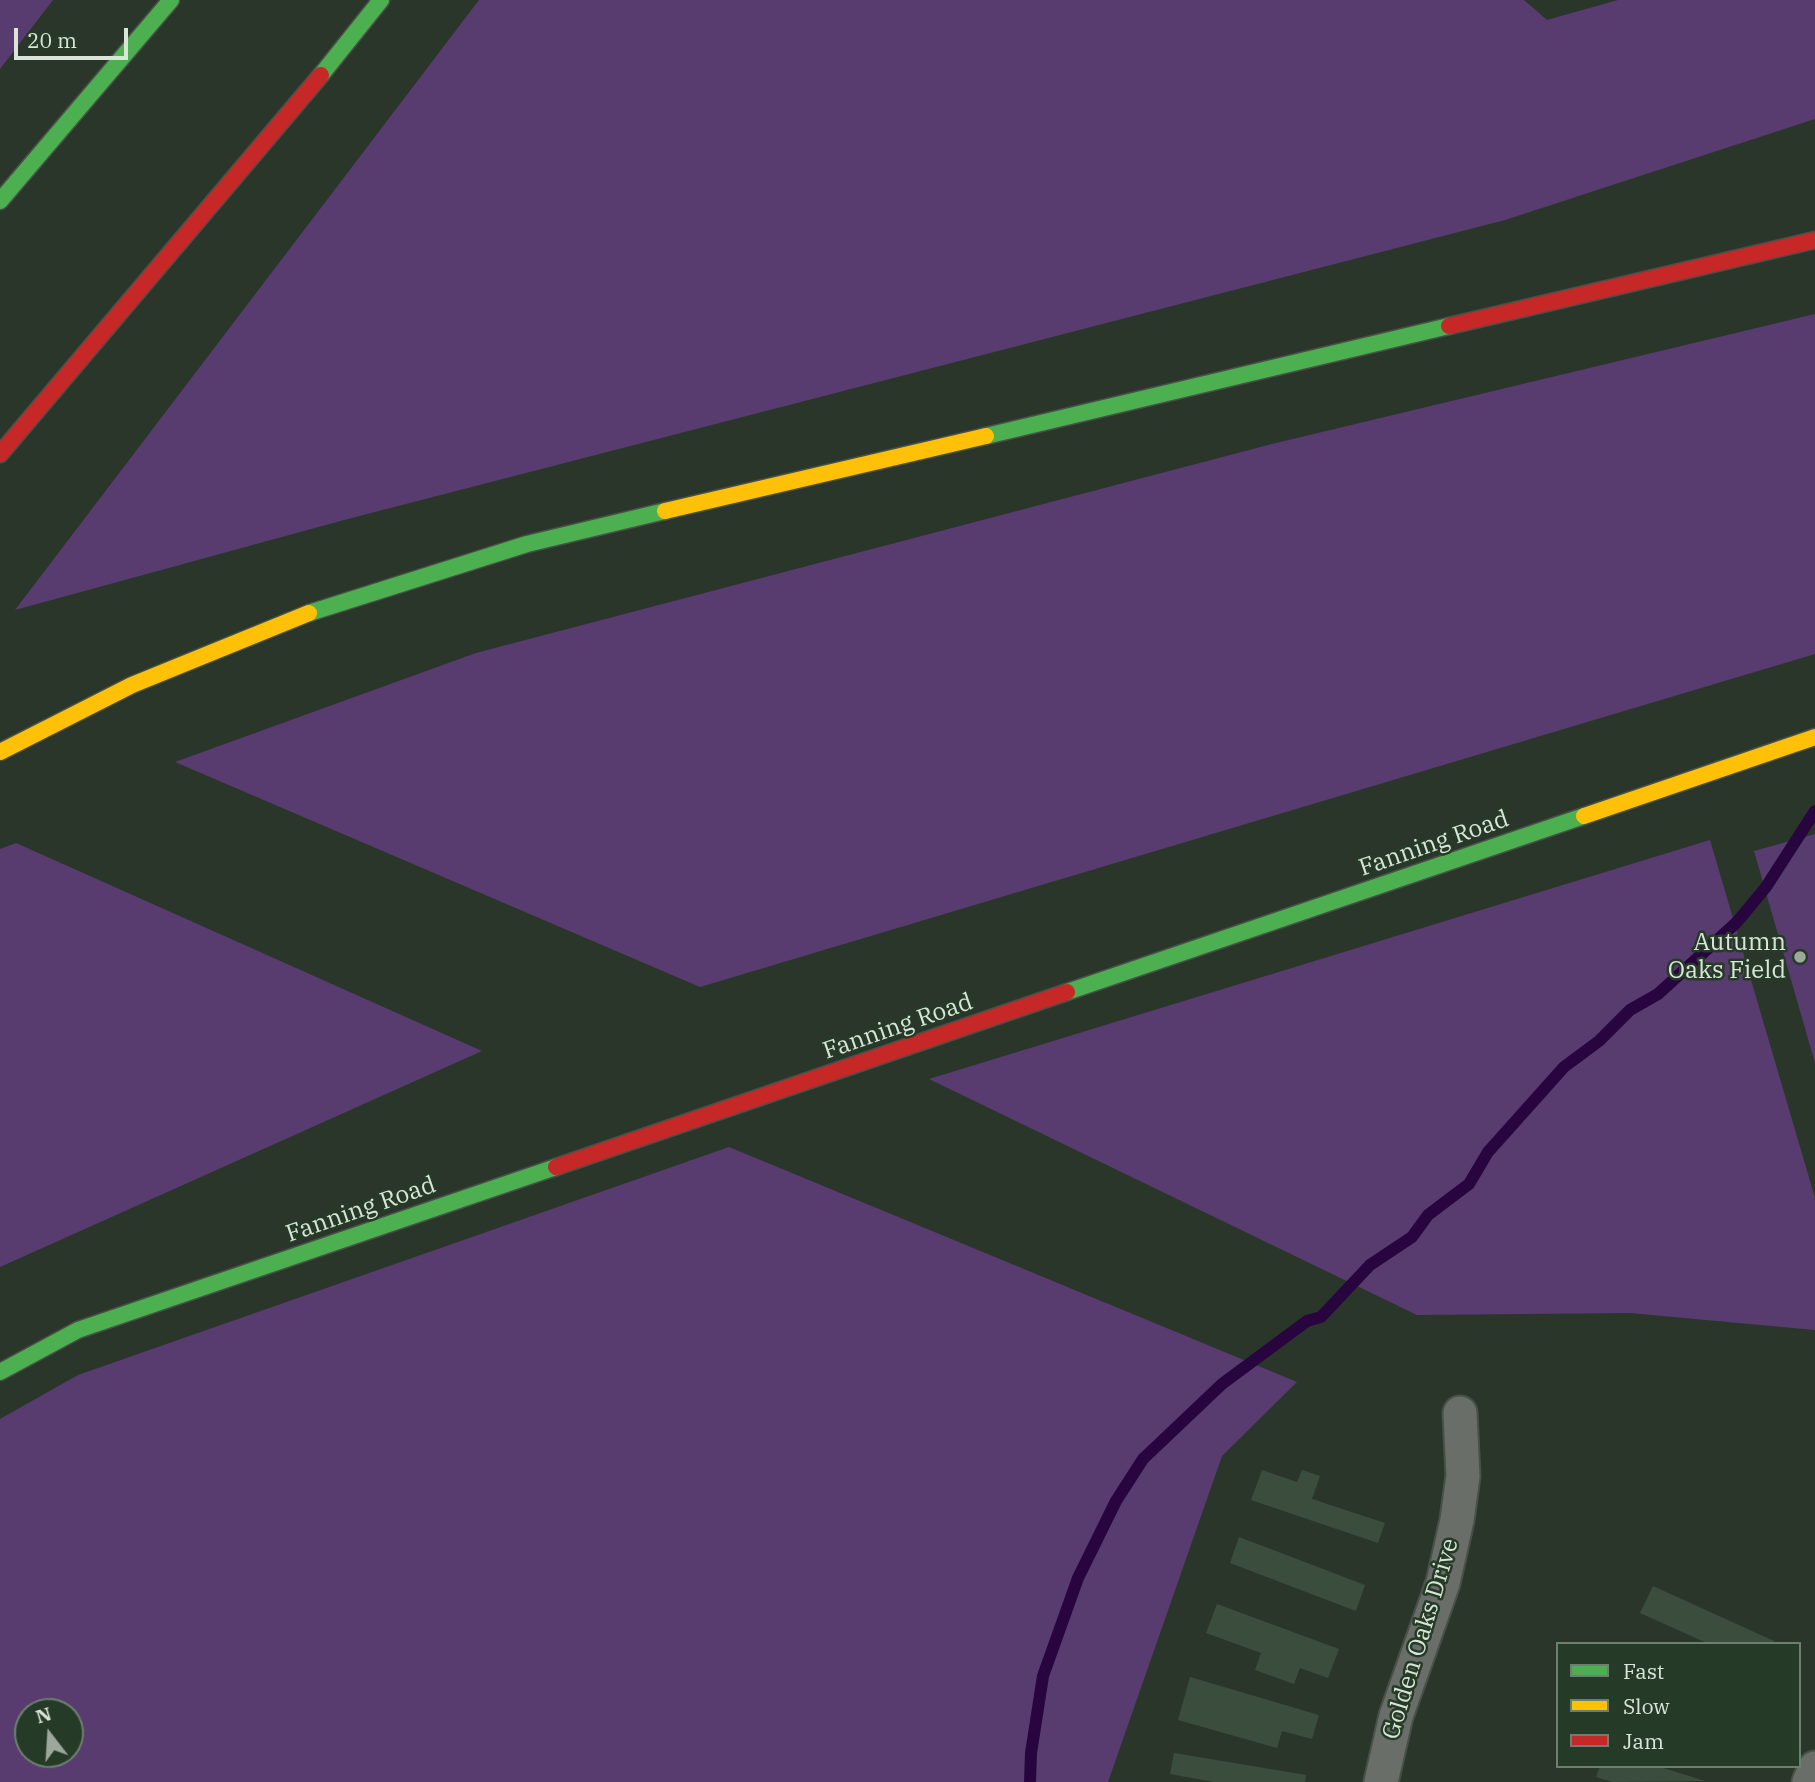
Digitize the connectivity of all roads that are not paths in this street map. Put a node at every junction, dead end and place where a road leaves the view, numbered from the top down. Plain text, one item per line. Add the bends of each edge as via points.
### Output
1 (171, 0) edge
2 (381, 0) edge
3 (0, 201) edge
4 (1815, 240) edge
5 (0, 454) edge
6 (1815, 737) edge
7 (0, 751) edge
8 (0, 1372) edge
9 (1460, 1413) dead end
10 (1815, 1768) edge
11 (1381, 1782) edge
12 (1809, 1782) edge

1 - 3 main road
2 - 5 main road via 306,95
4 - 7 main road via 527,544 319,609 132,685
6 - 8 main road, Fanning Road via 78,1330
9 - 11 street, Golden Oaks Drive via 1463,1475 1457,1520 1443,1583 1396,1716
10 - 12 street

